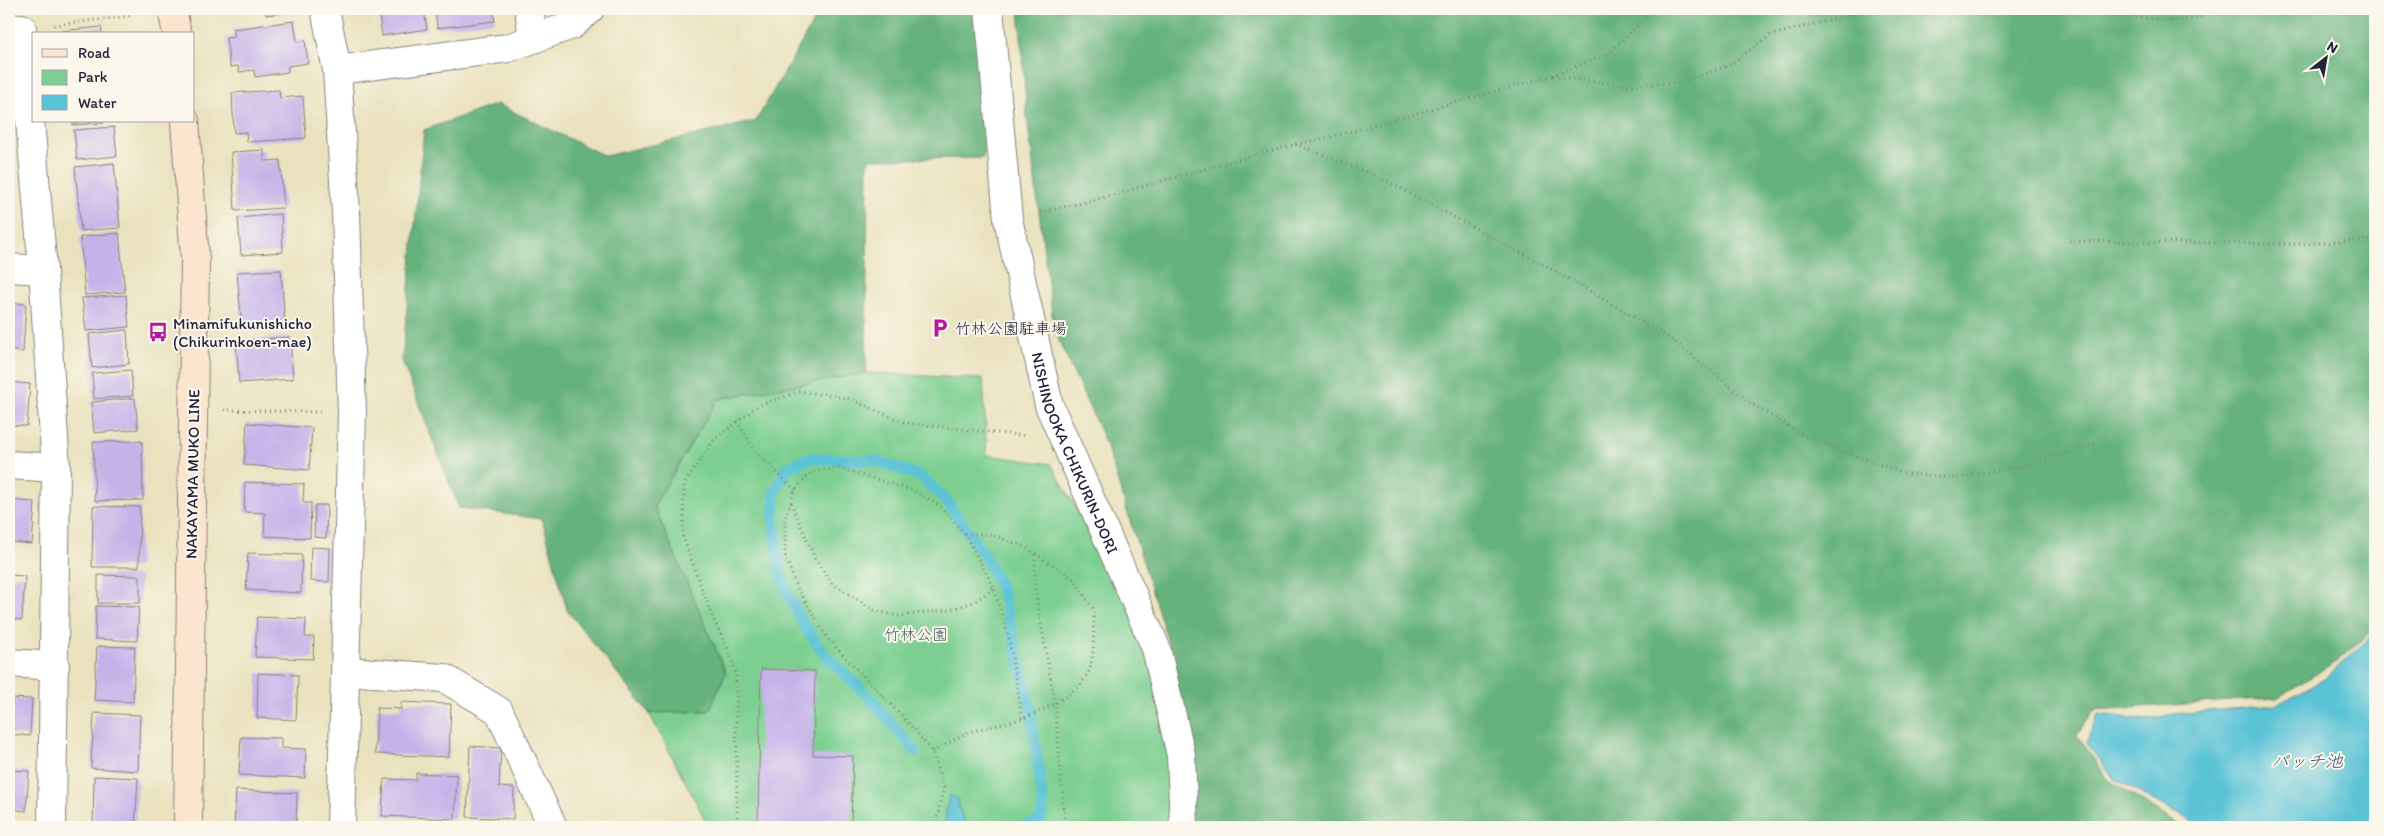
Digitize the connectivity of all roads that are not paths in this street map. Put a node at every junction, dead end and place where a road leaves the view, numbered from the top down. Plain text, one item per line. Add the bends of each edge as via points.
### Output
1 (172, 9) edge
2 (325, 9) edge
3 (529, 9) edge
4 (590, 9) edge
5 (989, 9) edge
6 (16, 29) edge
7 (177, 32) edge
8 (533, 39) junction
9 (337, 70) junction
10 (185, 122) edge
11 (9, 268) edge
12 (43, 270) junction
13 (9, 465) edge
14 (56, 468) junction
15 (9, 663) edge
16 (55, 666) junction
17 (346, 671) junction
18 (52, 827) edge
19 (188, 827) edge
20 (342, 827) edge
21 (553, 827) edge
22 (1184, 827) edge

1 - 7 main road
2 - 9 street
3 - 8 street
4 - 8 street via 572,25
5 - 22 street, NISHINOOKA CHIKURIN-DORI via 1008,219 1049,405 1156,648 1182,755
6 - 12 street
8 - 9 street via 508,48
9 - 17 street via 346,212 352,413
10 - 19 main road, NAKAYAMA MUKO LINE via 195,260
11 - 12 street
12 - 14 street
13 - 14 street
14 - 16 street
15 - 16 street
16 - 18 street
17 - 20 street
17 - 21 street via 444,678 499,711

